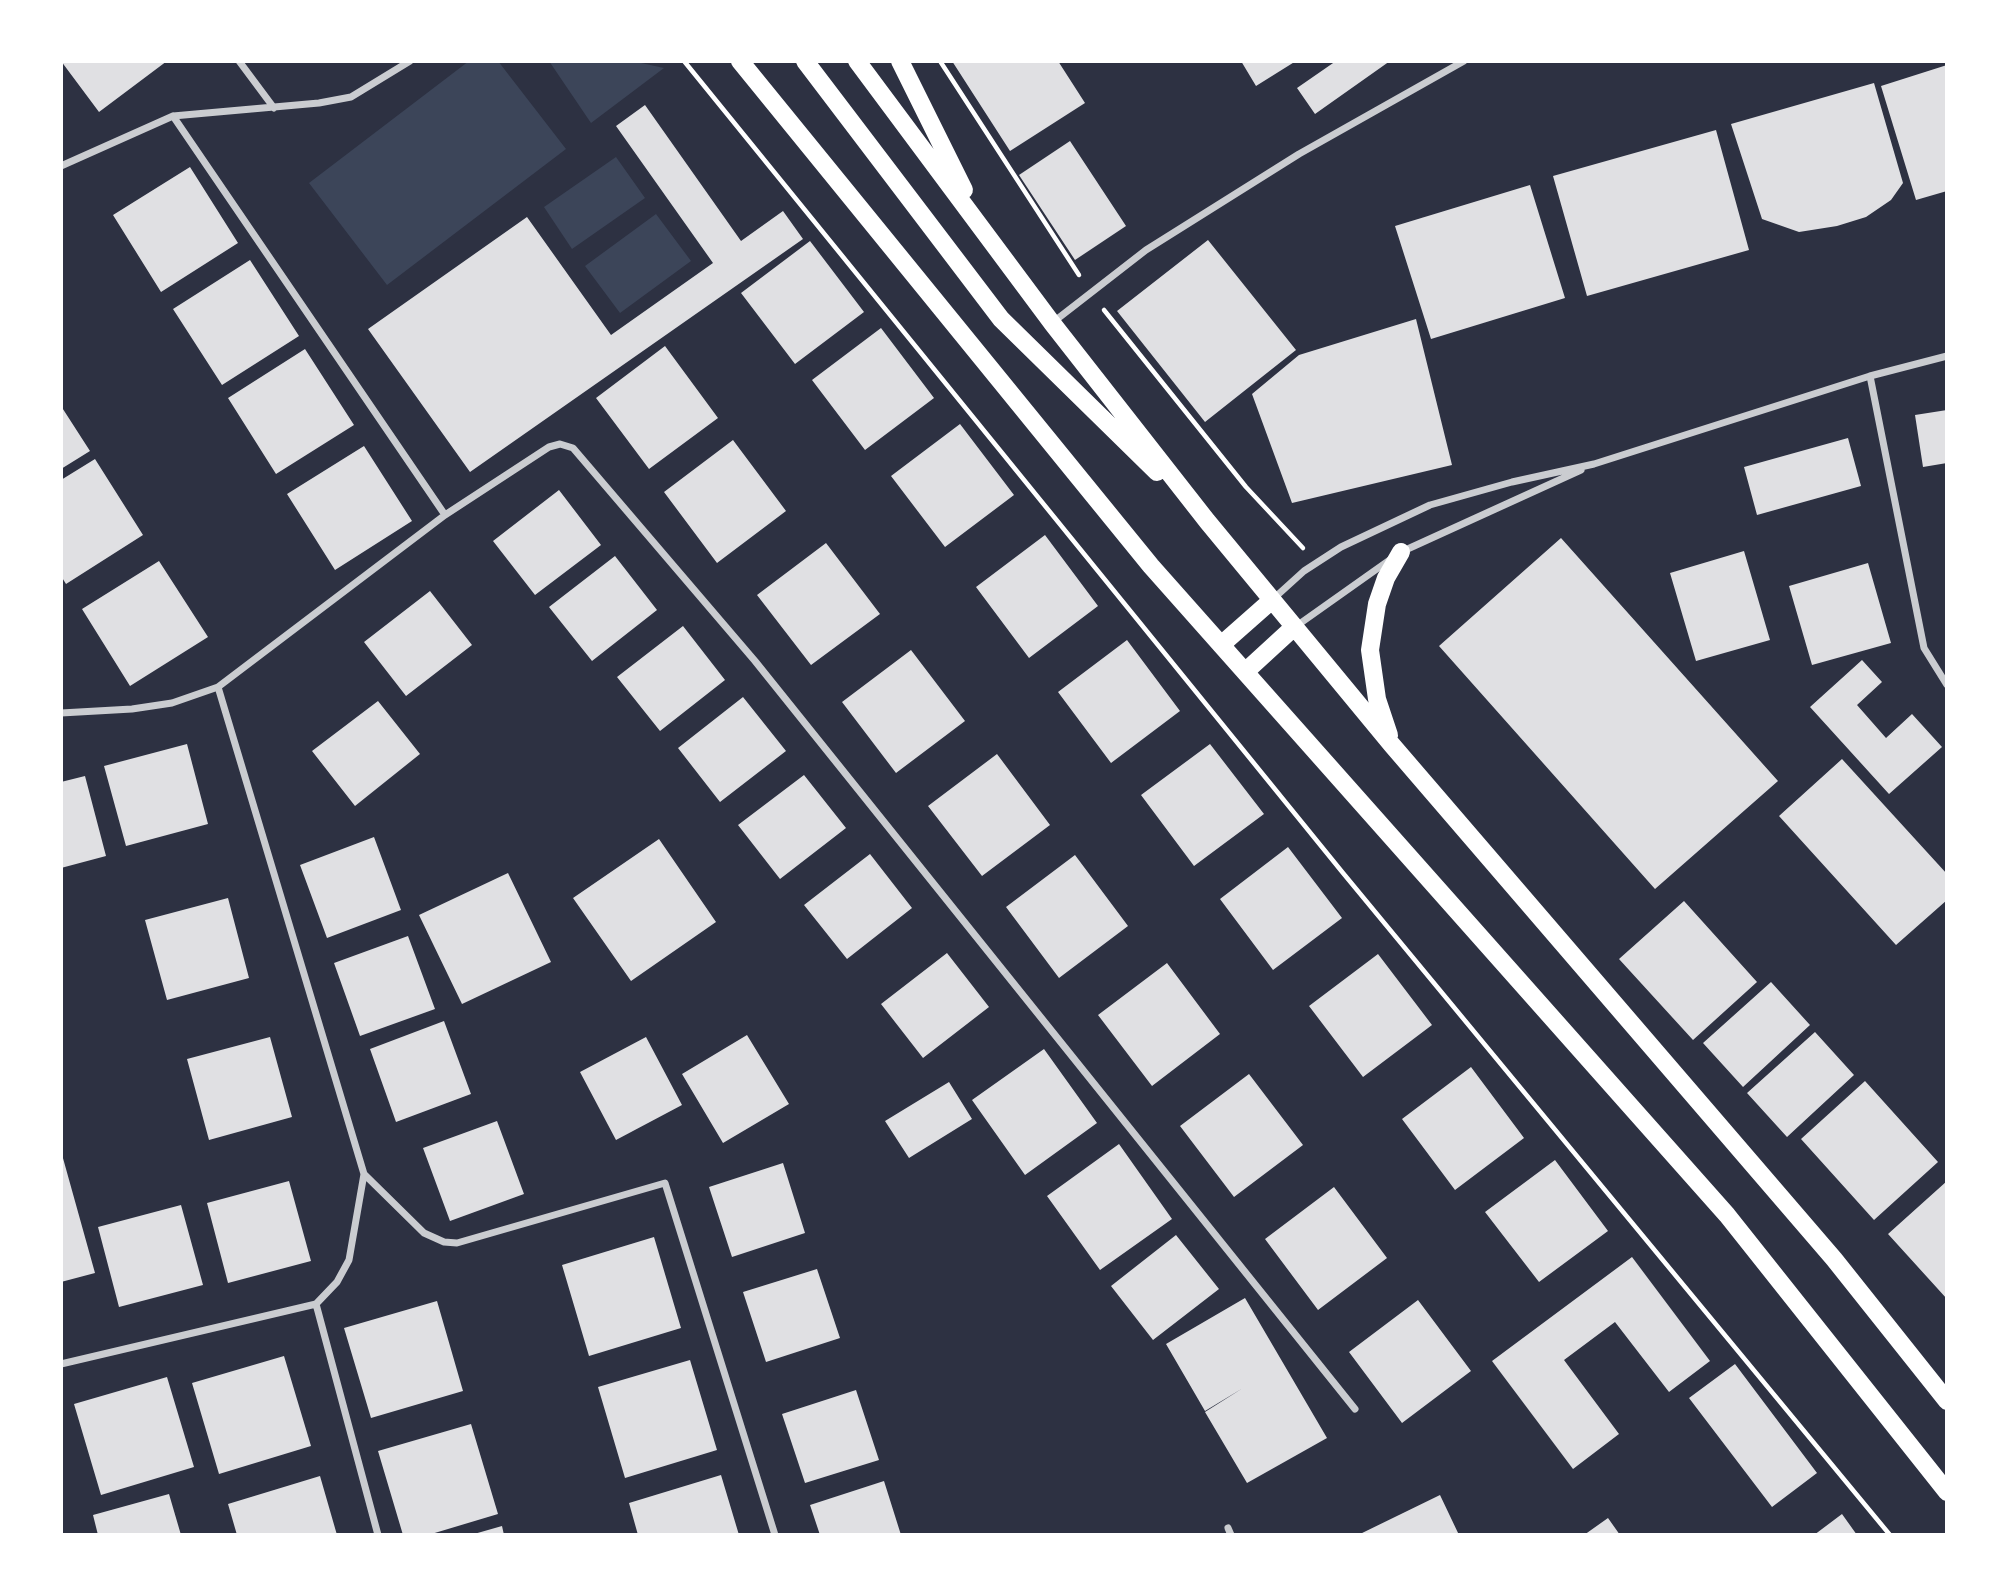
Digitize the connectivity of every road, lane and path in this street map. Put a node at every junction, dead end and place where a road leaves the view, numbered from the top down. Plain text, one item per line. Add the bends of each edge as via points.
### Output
1 (239, 61) edge
2 (411, 61) edge
3 (684, 61) edge
4 (731, 61) edge
5 (805, 61) edge
6 (857, 61) edge
7 (900, 61) edge
8 (940, 61) edge
9 (1464, 61) edge
10 (744, 65) edge
11 (274, 108) junction
12 (173, 116) junction
13 (61, 166) edge
14 (982, 228) junction
15 (1090, 293) junction
16 (1052, 323) junction
17 (1947, 356) edge
18 (1870, 376) junction
19 (1594, 464) junction
20 (445, 515) junction
21 (1207, 521) junction
22 (1401, 552) junction
23 (1317, 563) junction
24 (1272, 600) junction
25 (1294, 627) junction
26 (1221, 645) junction
27 (1245, 672) junction
28 (1947, 685) edge
29 (218, 687) junction
30 (61, 713) edge
31 (1392, 745) junction
32 (364, 1174) junction
33 (316, 1304) junction
34 (61, 1364) edge
35 (1947, 1401) edge
36 (1355, 1409) dead end
37 (1947, 1492) edge
38 (378, 1535) edge
39 (775, 1535) edge
40 (1891, 1535) edge

1 - 11 street
2 - 11 street via 351,97
3 - 40 path via 1343,873
4 - 10 main road
5 - 21 main road via 1000,319
6 - 14 main road
7 - 14 main road
8 - 15 path
9 - 15 street via 1299,154 1146,250
10 - 26 main road via 1151,566
11 - 12 street
12 - 13 street
12 - 20 street
14 - 16 main road
15 - 16 street
15 - 23 path via 1246,487
16 - 21 main road
17 - 18 street
18 - 19 street
18 - 28 street via 1924,648
19 - 22 street
19 - 23 street via 1430,505
20 - 29 street
20 - 36 street via 548,447 573,448 754,661
21 - 24 main road
22 - 25 street
22 - 31 main road via 1377,604 1370,650 1377,699
23 - 24 street
24 - 25 main road
24 - 26 main road
25 - 27 main road
25 - 31 main road
26 - 27 main road
27 - 37 main road via 1727,1215
29 - 30 street via 173,703
29 - 32 street
31 - 35 main road via 1800,1219
32 - 33 street via 349,1260 337,1282
32 - 39 street via 424,1233 457,1243 664,1183
33 - 34 street
33 - 38 street

